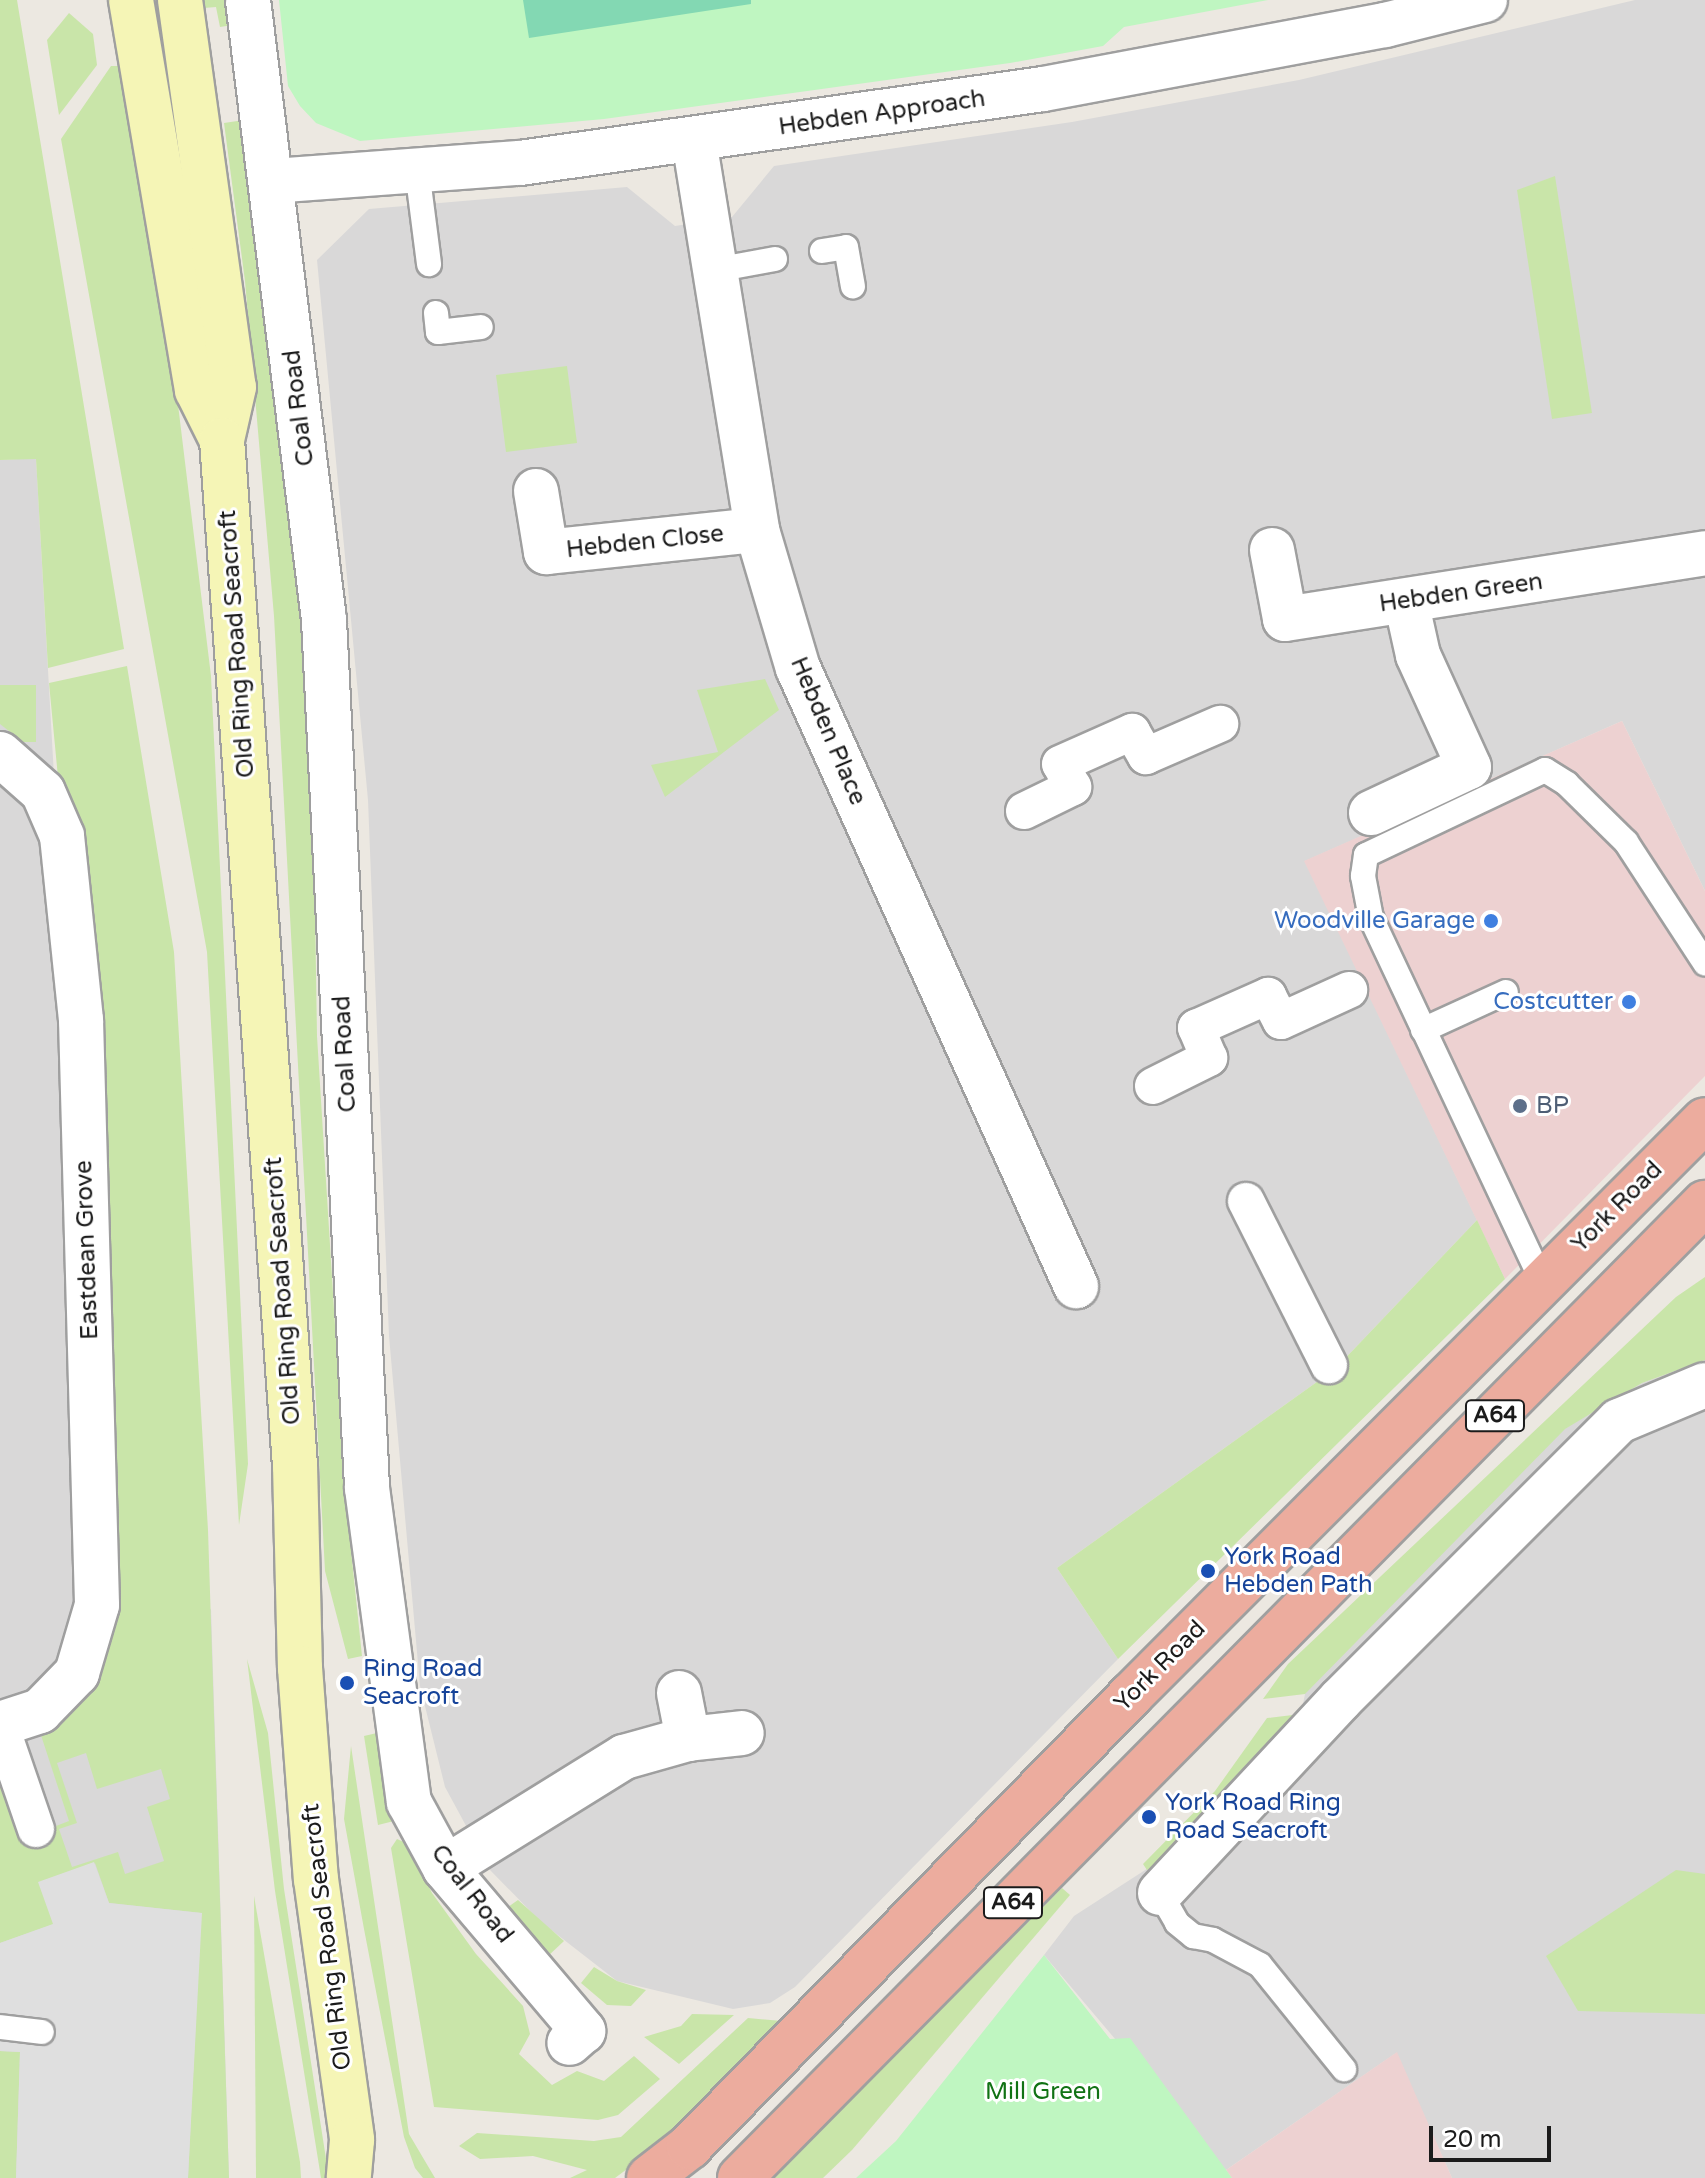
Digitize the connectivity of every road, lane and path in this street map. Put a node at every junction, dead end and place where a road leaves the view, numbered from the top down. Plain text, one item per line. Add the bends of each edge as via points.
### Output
1 (131, 0) edge
2 (180, 0) edge
3 (248, 0) edge
4 (1485, 0) edge
5 (694, 140) junction
6 (417, 170) junction
7 (272, 181) junction
8 (822, 251) dead end
9 (775, 259) dead end
10 (429, 264) dead end
11 (715, 270) junction
12 (853, 286) dead end
13 (436, 313) dead end
14 (481, 327) dead end
15 (222, 440) junction
16 (536, 491) dead end
17 (757, 530) junction
18 (1272, 550) dead end
19 (1705, 553) edge
20 (1406, 601) junction
21 (1220, 724) dead end
22 (0, 754) edge
23 (1024, 811) dead end
24 (1371, 813) dead end
25 (1705, 963) edge
26 (1349, 990) dead end
27 (1506, 992) dead end
28 (1423, 1030) junction
29 (1153, 1086) dead end
30 (1705, 1120) edge
31 (1246, 1201) dead end
32 (1705, 1203) edge
33 (1542, 1281) junction
34 (1076, 1286) dead end
35 (1329, 1365) dead end
36 (1705, 1385) edge
37 (679, 1693) dead end
38 (0, 1724) edge
39 (742, 1733) dead end
40 (688, 1739) junction
41 (36, 1829) dead end
42 (445, 1868) junction
43 (1160, 1893) joint
44 (0, 2027) edge
45 (42, 2032) dead end
46 (569, 2043) dead end
47 (1344, 2069) dead end
48 (350, 2159) edge
49 (378, 2178) edge
50 (649, 2178) edge
51 (740, 2178) edge

1 - 15 main road, Old Ring Road Seacroft via 197,390
2 - 15 main road, Old Ring Road Seacroft via 234,387
3 - 7 street, Coal Road
4 - 5 street, Hebden Approach via 1385,25 1053,87
5 - 6 street, Hebden Approach
5 - 11 street, Hebden Place
6 - 7 street, Hebden Approach
6 - 10 lane
7 - 42 street, Coal Road via 324,620 367,1488 409,1802
8 - 12 lane via 846,247
9 - 11 lane
11 - 17 street, Hebden Place
13 - 14 lane via 438,332
15 - 48 main road, Old Ring Road Seacroft via 295,1465 303,1713 316,1879
16 - 17 street, Hebden Close via 546,552
17 - 34 street, Hebden Place via 798,668
18 - 20 street, Hebden Green via 1285,619
19 - 20 street, Hebden Green
20 - 24 street via 1418,655 1469,767
21 - 23 street via 1146,756 1132,732 1060,764 1073,787
22 - 38 street, Eastdean Grove via 43,792 62,836 81,1020 97,1605 77,1673 40,1711
25 - 28 lane via 1626,842 1567,784 1545,770 1366,855 1363,876 1371,918
26 - 29 street via 1281,1021 1268,996 1196,1028 1209,1058
27 - 28 lane
28 - 33 lane
30 - 33 highway, York Road / A64
31 - 35 street
32 - 51 highway, A64
33 - 50 highway, York Road / A64 via 689,2147
36 - 43 street via 1619,1421 1341,1699
37 - 40 street
38 - 41 street
39 - 40 street
40 - 42 street via 624,1757
42 - 46 street, Coal Road via 583,2031
43 - 47 lane via 1177,1923 1193,1936 1213,1940 1260,1965
44 - 45 lane
48 - 49 main road, Old Ring Road Seacroft

